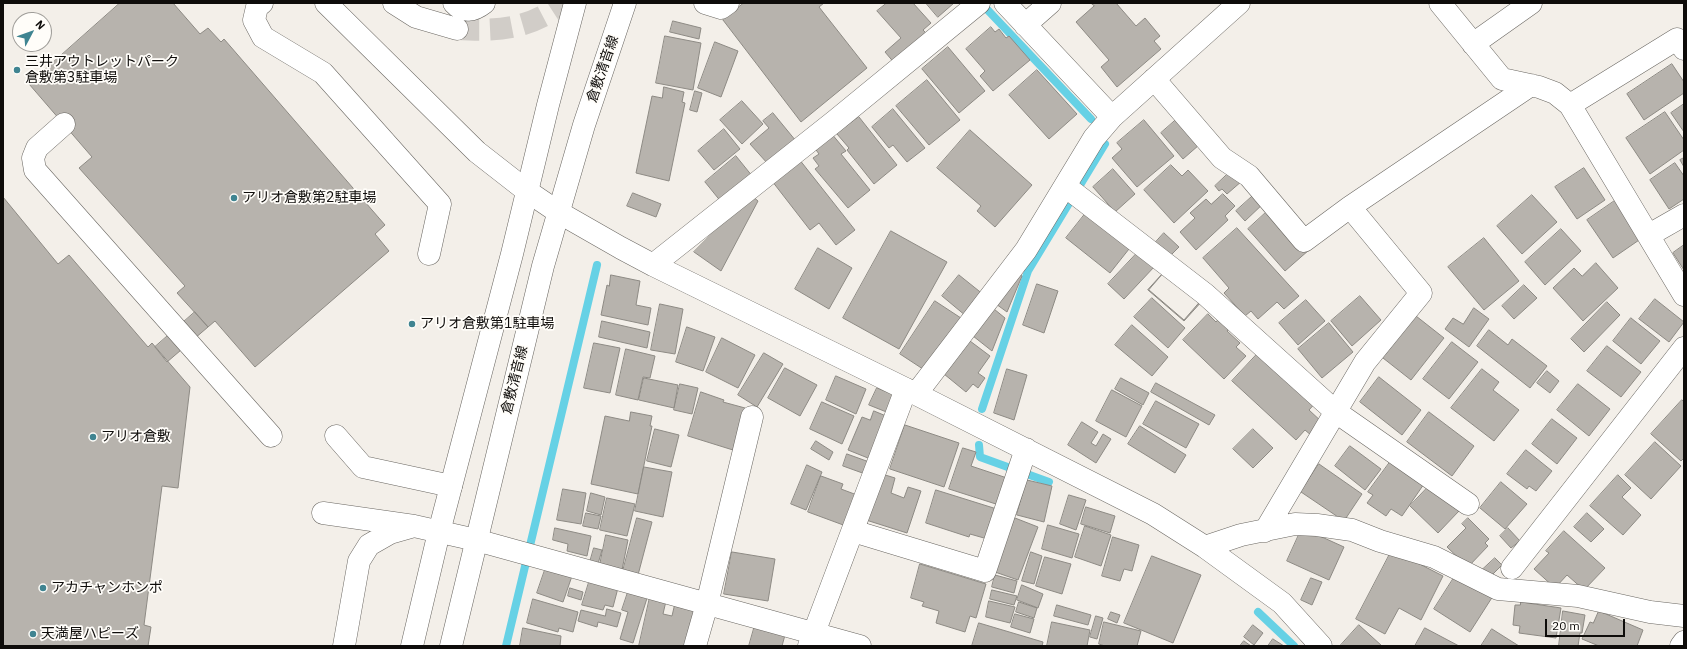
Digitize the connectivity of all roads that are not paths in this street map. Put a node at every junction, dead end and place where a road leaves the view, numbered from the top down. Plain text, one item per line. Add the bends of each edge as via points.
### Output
1 (262, 3) edge
2 (326, 3) edge
3 (394, 3) edge
4 (454, 3) edge
5 (484, 3) edge
6 (575, 3) edge
7 (626, 3) edge
8 (705, 3) edge
9 (728, 3) edge
10 (1005, 3) edge
11 (1050, 3) edge
12 (1239, 3) edge
13 (1440, 3) edge
14 (1531, 3) edge
15 (977, 5) edge
16 (1026, 25) junction
17 (457, 29) tunnel mouth
18 (1473, 44) junction
19 (1684, 49) edge
20 (1154, 79) junction
21 (1531, 85) junction
22 (1570, 105) junction
23 (1112, 117) junction
24 (64, 124) dead end
25 (527, 191) junction
26 (1072, 191) junction
27 (1350, 207) junction
28 (558, 212) junction
29 (1684, 214) edge
30 (1649, 235) junction
31 (429, 254) dead end
32 (653, 265) junction
33 (1684, 295) edge
34 (1684, 348) edge
35 (911, 392) junction
36 (1336, 412) junction
37 (752, 417) dead end
38 (271, 436) dead end
39 (336, 436) dead end
40 (1021, 463) junction
41 (451, 486) junction
42 (1468, 504) dead end
43 (323, 513) dead end
44 (414, 526) junction
45 (853, 531) junction
46 (1265, 531) junction
47 (439, 532) junction
48 (476, 540) junction
49 (1205, 547) junction
50 (1512, 568) dead end
51 (707, 604) junction
52 (1684, 616) edge
53 (812, 640) edge
54 (1684, 642) edge
55 (344, 646) edge
56 (412, 646) edge
57 (451, 646) edge
58 (695, 646) edge
59 (860, 646) edge
60 (1321, 646) edge
61 (1681, 646) edge

1 - 31 street via 257,7 254,20 263,37 323,73 440,204
2 - 25 street via 477,152
3 - 17 street via 416,17
4 - 5 street via 466,10
6 - 25 street
7 - 28 street, 倉敷清音線 via 584,125
8 - 9 street via 722,8
10 - 16 street
11 - 16 street
12 - 20 street
13 - 18 street
14 - 18 street
15 - 32 street
16 - 23 street
18 - 21 street via 1502,79
19 - 22 street via 1677,39
20 - 23 street
20 - 27 street via 1222,158 1249,176 1304,241
21 - 22 street via 1555,93
21 - 27 street
22 - 30 street
23 - 26 street via 1094,138
24 - 38 street via 37,148 33,158 35,170
25 - 28 street
25 - 41 street
26 - 35 street
26 - 36 street via 1205,294
27 - 36 street via 1421,293 1366,362
28 - 32 street
28 - 48 street, 倉敷清音線
29 - 30 street
30 - 33 street
32 - 35 street
34 - 50 street
35 - 40 street
35 - 45 street
36 - 42 street
36 - 46 street
37 - 51 street
39 - 41 street via 363,467
40 - 45 street via 985,571
40 - 49 street via 1153,514
41 - 47 street
43 - 44 street
44 - 47 street
44 - 55 street via 390,533 369,545 359,561
45 - 53 street
46 - 49 street via 1240,535
46 - 52 street via 1295,524 1352,530 1434,557 1498,589 1578,596 1650,612
47 - 48 street
47 - 56 street
48 - 51 street
48 - 57 street, 倉敷清音線
49 - 60 street via 1282,603
51 - 53 street
51 - 58 street
53 - 59 street
54 - 61 street

